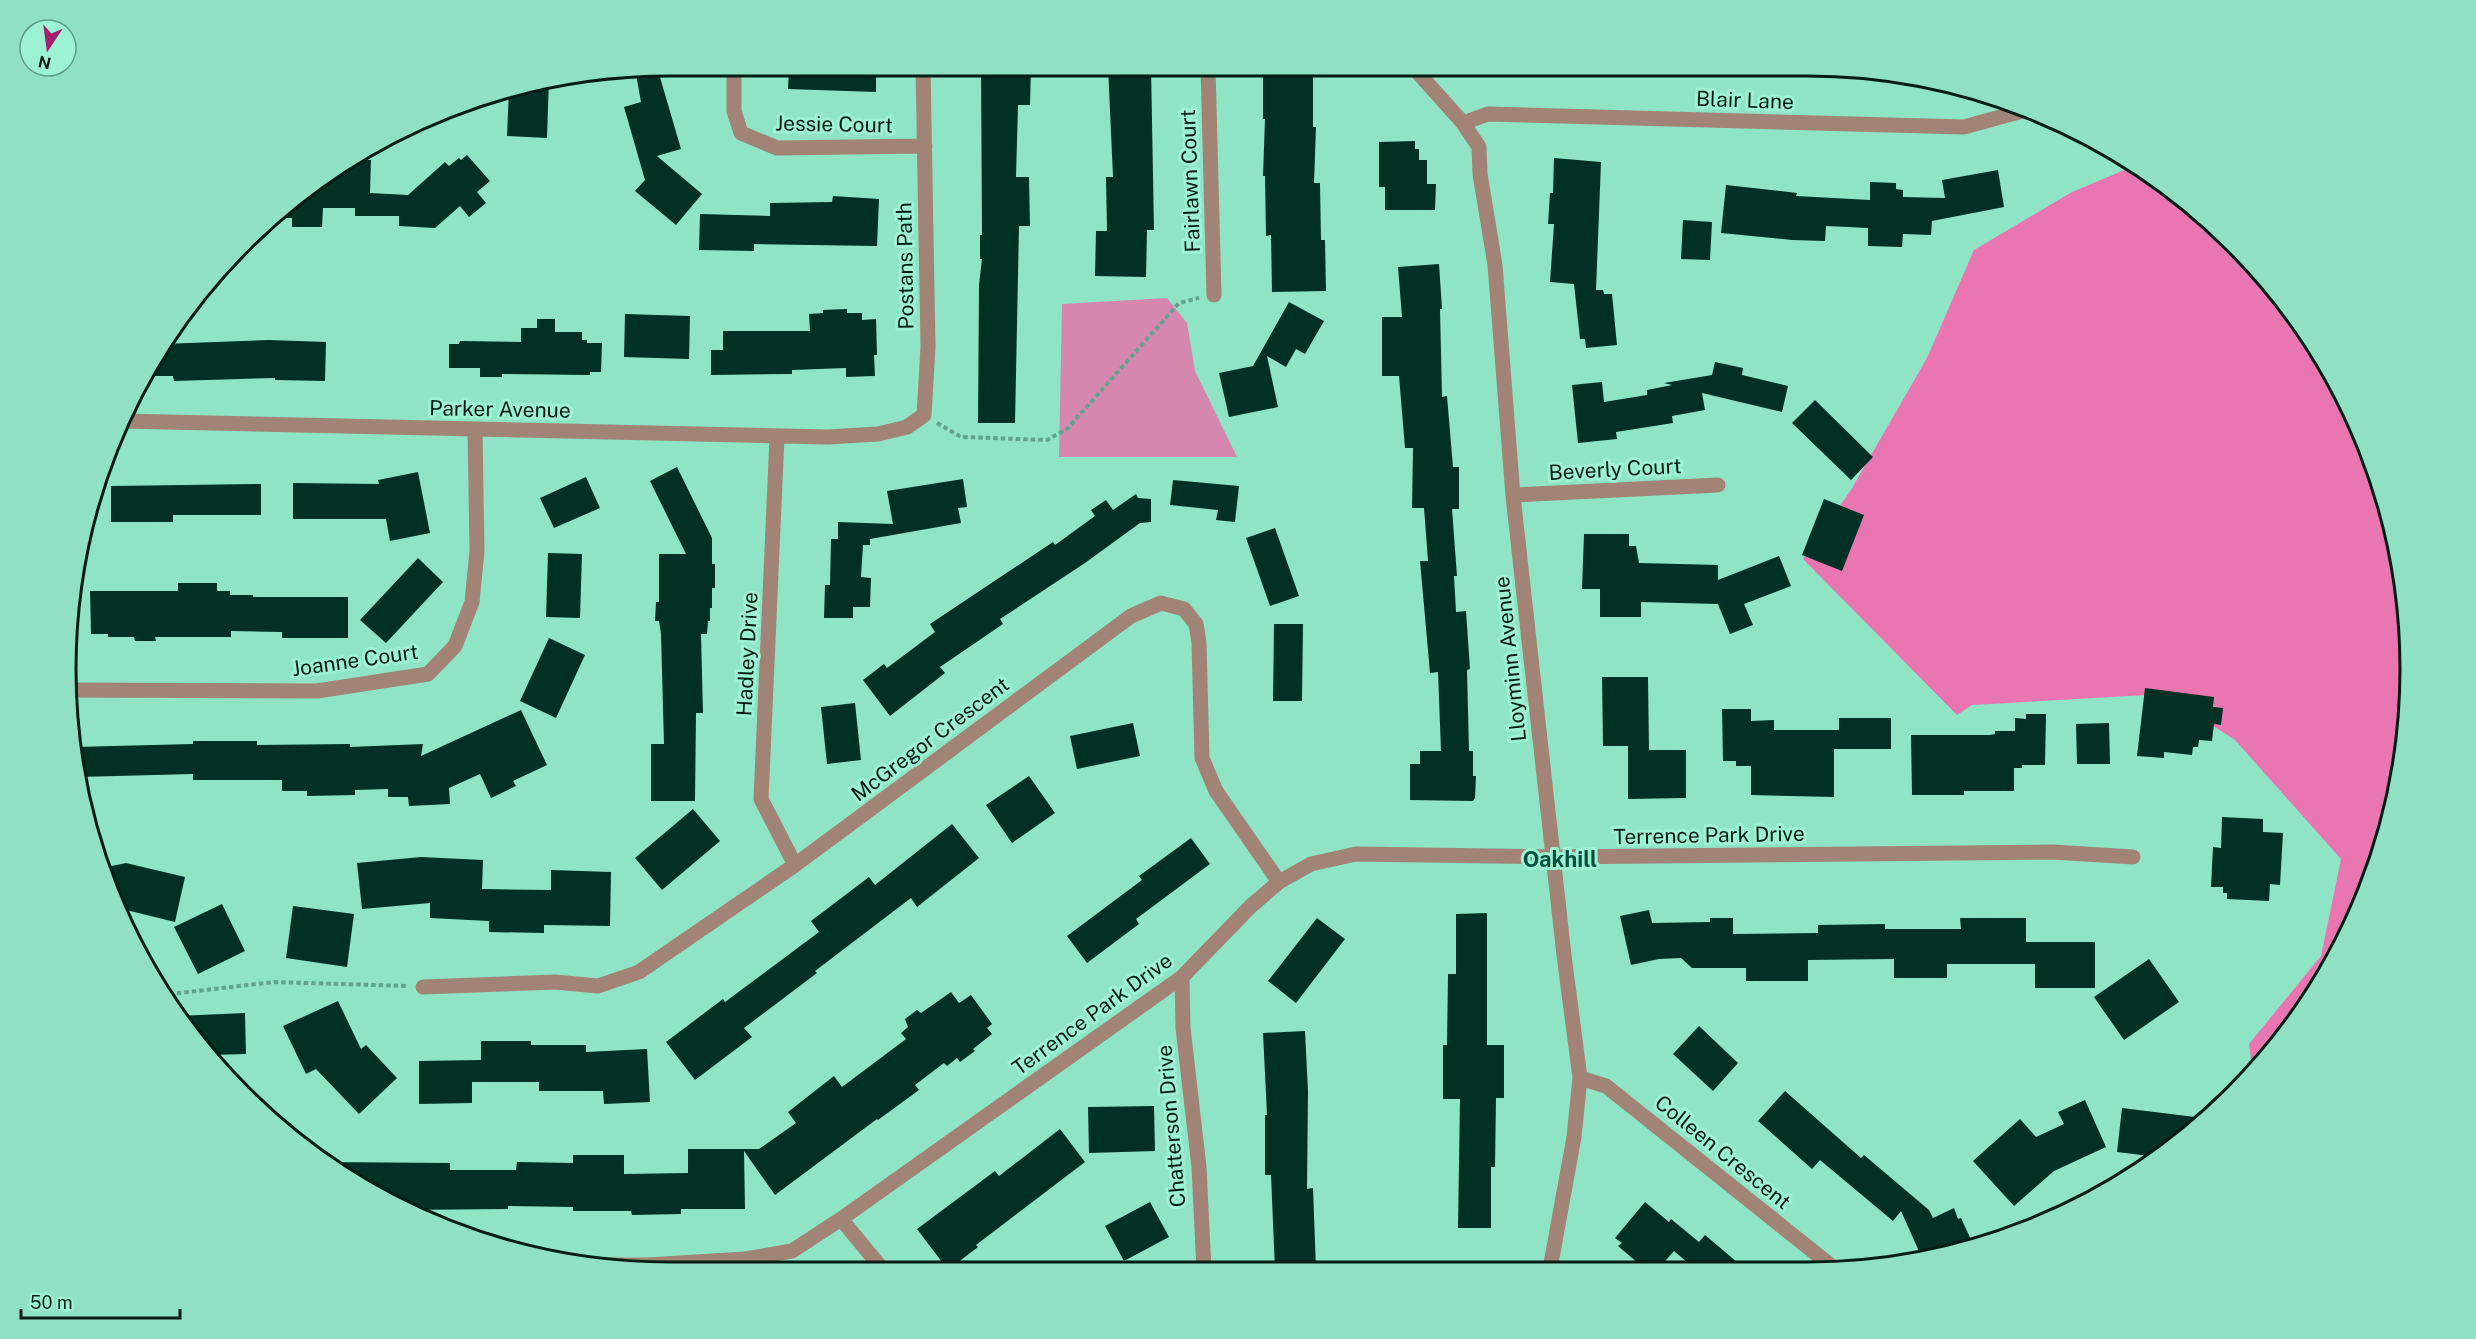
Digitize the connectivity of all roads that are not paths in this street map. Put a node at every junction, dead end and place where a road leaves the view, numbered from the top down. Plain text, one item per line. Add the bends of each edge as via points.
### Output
1 (734, 76) edge
2 (923, 76) edge
3 (1208, 76) edge
4 (1421, 76) edge
5 (2012, 114) edge
6 (1463, 123) junction
7 (925, 146) junction
8 (1214, 295) road end
9 (132, 421) edge
10 (475, 430) junction
11 (878, 434) joint
12 (777, 437) junction
13 (1718, 485) dead end
14 (1514, 495) junction
15 (77, 690) edge
16 (1554, 857) junction
17 (2133, 858) dead end
18 (795, 866) junction
19 (1279, 882) junction
20 (1182, 977) junction
21 (423, 987) road end
22 (1580, 1078) junction
23 (841, 1219) junction
24 (712, 1262) edge
25 (877, 1262) edge
26 (1204, 1262) edge
27 (1551, 1262) edge
28 (1826, 1262) edge

1 - 7 street, Jessie Court via 734,111 741,133 777,148
2 - 7 street, Postans Path
3 - 8 street, Fairlawn Court
4 - 6 street, Lloyminn Avenue
5 - 6 street, Blair Lane via 1964,127 1488,114
6 - 14 street, Lloyminn Avenue via 1479,147 1495,265
7 - 11 street, Postans Path via 928,347 924,415 907,427
9 - 10 street, Parker Avenue
10 - 12 street, Parker Avenue
10 - 15 street, Joanne Court via 477,551 472,602 455,646 428,674 317,691
11 - 12 street, Parker Avenue
12 - 18 street, Hadley Drive via 761,799
13 - 14 street, Beverly Court
14 - 16 street, Lloyminn Avenue
16 - 17 street, Terrence Park Drive via 2054,852
16 - 19 street, Terrence Park Drive via 1356,854 1311,864
16 - 22 street, Lloyminn Avenue
18 - 19 street, McGregor Crescent via 1131,616 1161,603 1184,609 1196,624 1202,758 1216,791
18 - 21 street, McGregor Crescent via 639,972 598,986 555,982
19 - 20 street, Terrence Park Drive
20 - 23 street, Terrence Park Drive
20 - 26 street, Chatterson Drive
22 - 27 street, Lloyminn Avenue via 1574,1137
22 - 28 street, Colleen Crescent via 1606,1086
23 - 24 street, Terrence Park Drive via 792,1251
23 - 25 street

